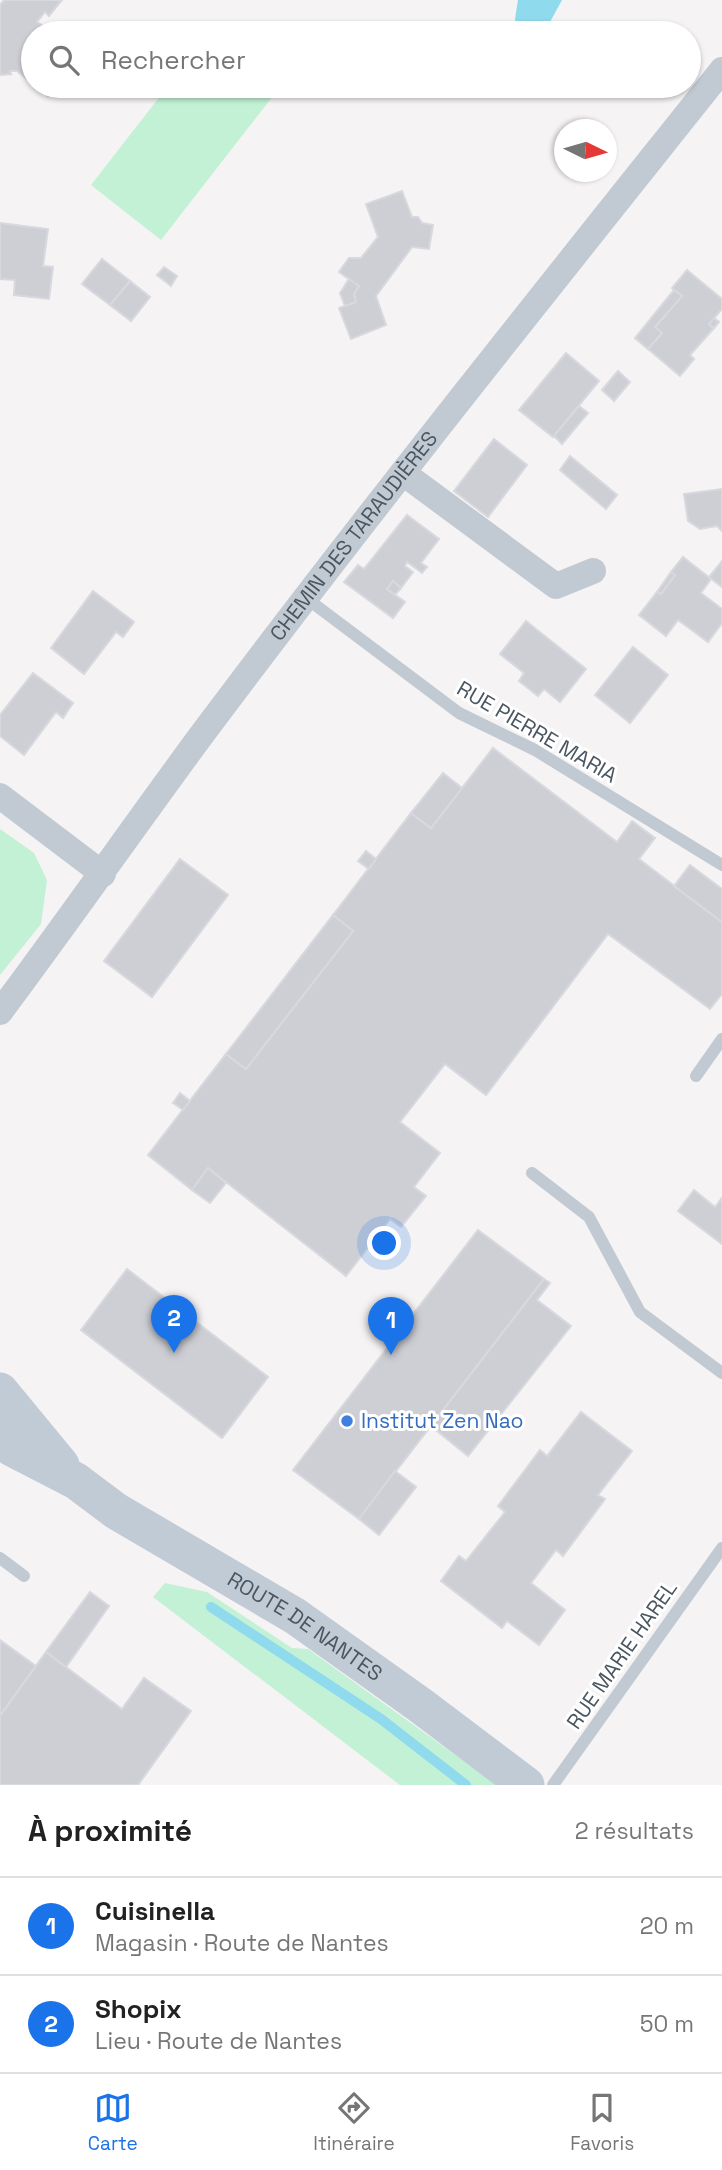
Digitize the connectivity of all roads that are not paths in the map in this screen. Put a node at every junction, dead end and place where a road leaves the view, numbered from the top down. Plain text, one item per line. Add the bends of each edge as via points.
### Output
1 (722, 70) edge
2 (701, 97) edge
3 (700, 98) edge
4 (403, 473) junction
5 (593, 571) dead end
6 (306, 598) junction
7 (0, 796) edge
8 (722, 864) edge
9 (103, 874) junction
10 (0, 1012) edge
11 (722, 1039) edge
12 (696, 1076) dead end
13 (532, 1173) dead end
14 (722, 1373) edge
15 (0, 1391) edge
16 (0, 1438) edge
17 (75, 1482) junction
18 (722, 1548) edge
19 (0, 1558) edge
20 (24, 1576) dead end
21 (526, 1785) edge
22 (553, 1785) edge

1 - 2 street, CHEMIN DES TARAUDIÈRES
3 - 4 street, CHEMIN DES TARAUDIÈRES
4 - 5 street via 556,586
4 - 6 street, CHEMIN DES TARAUDIÈRES
6 - 8 lane, RUE PIERRE MARIA via 458,713 534,750
6 - 9 street, CHEMIN DES TARAUDIÈRES
7 - 9 street
9 - 10 street, CHEMIN DES TARAUDIÈRES
11 - 12 lane
13 - 14 lane via 589,1217 640,1312
15 - 17 main road
16 - 17 main road
17 - 21 main road, ROUTE DE NANTES via 295,1616
18 - 22 lane, RUE MARIE HAREL
19 - 20 lane

